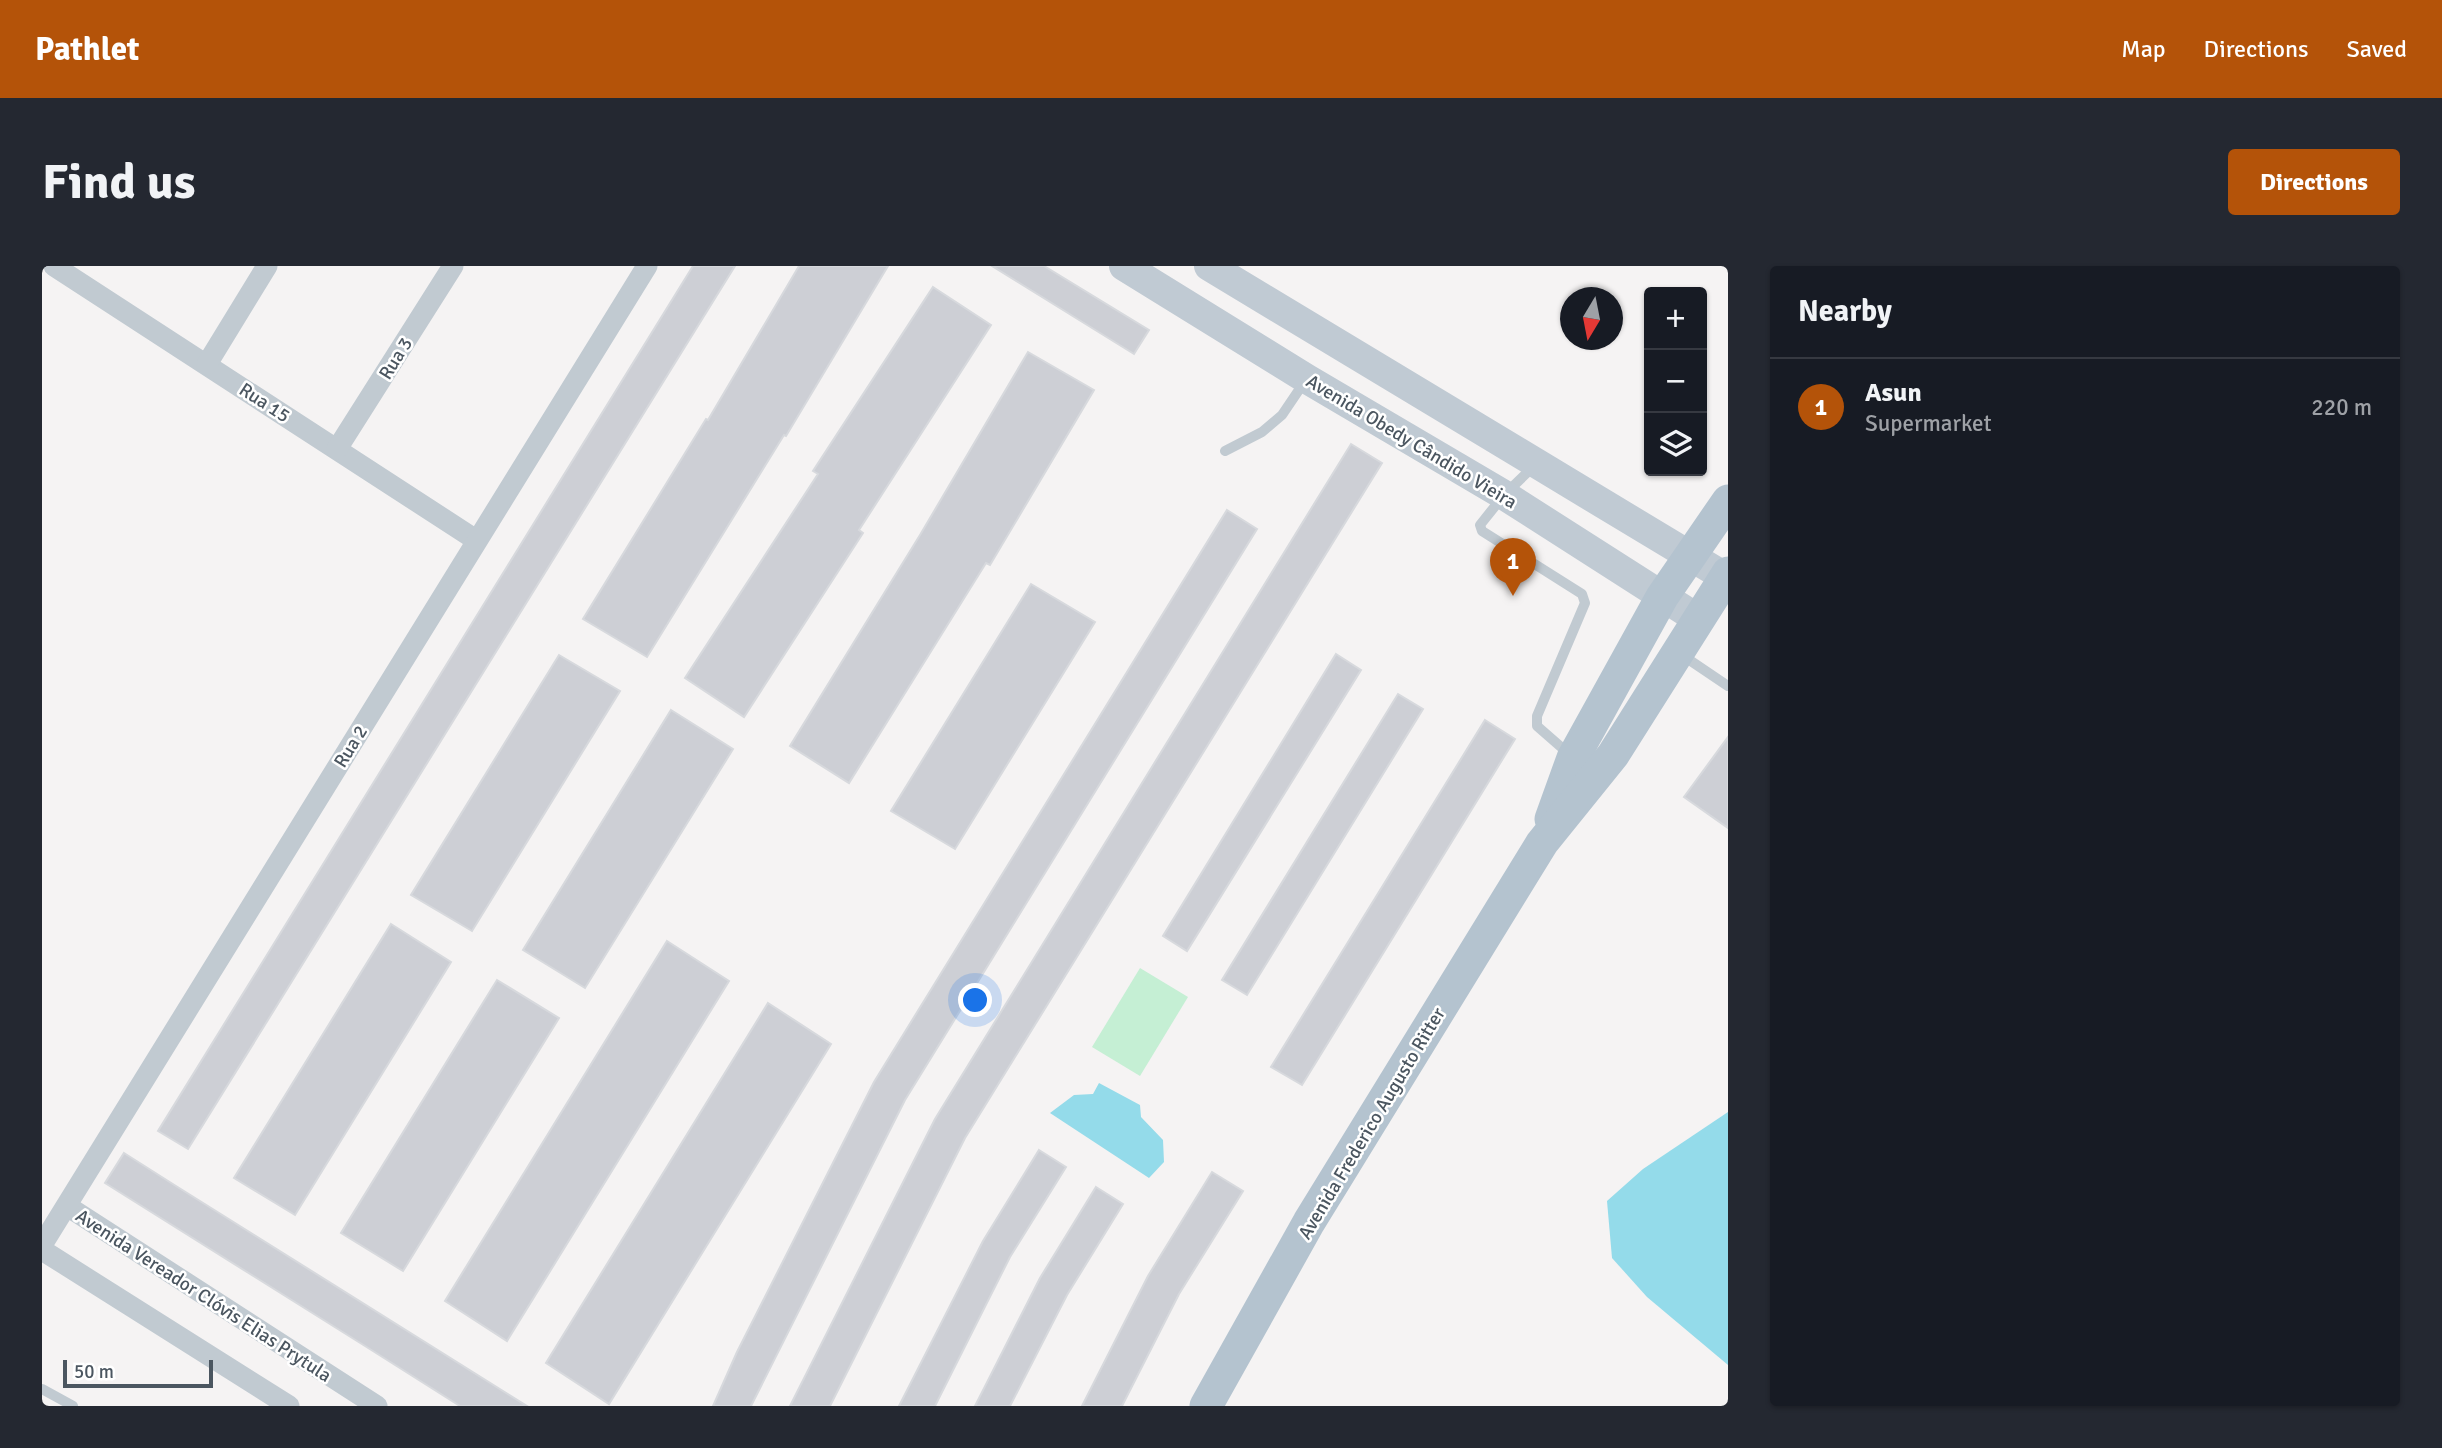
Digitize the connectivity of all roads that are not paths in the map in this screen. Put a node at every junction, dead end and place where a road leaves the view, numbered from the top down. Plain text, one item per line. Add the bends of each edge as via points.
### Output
1 (54, 266) edge
2 (267, 266) edge
3 (453, 266) edge
4 (647, 266) edge
5 (1124, 266) edge
6 (1209, 266) edge
7 (82, 273) edge
8 (1292, 317) junction
9 (1268, 355) junction
10 (207, 364) junction
11 (1307, 379) junction
12 (337, 449) junction
13 (1225, 451) dead end
14 (1536, 464) junction
15 (1504, 495) junction
16 (1728, 501) edge
17 (476, 540) junction
18 (1689, 555) junction
19 (1726, 575) edge
20 (1662, 597) junction
21 (1698, 619) junction
22 (1677, 652) junction
23 (1728, 686) edge
24 (1573, 758) junction
25 (1542, 843) junction
26 (67, 1206) junction
27 (42, 1248) edge
28 (42, 1389) edge
29 (73, 1406) edge
30 (289, 1406) edge
31 (377, 1406) edge
32 (1206, 1406) edge

1 - 7 street, Rua 15
2 - 10 street
3 - 12 street, Rua 3
4 - 17 street, Rua 2
5 - 9 main road, Avenida Obedy Cândido Vieira
6 - 8 main road
7 - 10 street, Rua 15
8 - 9 main road
8 - 14 main road
9 - 11 main road, Avenida Obedy Cândido Vieira
10 - 12 street, Rua 15
11 - 13 lane via 1283,415
11 - 15 main road, Avenida Obedy Cândido Vieira
12 - 17 street, Rua 15
14 - 15 lane
14 - 18 main road
15 - 20 main road, Avenida Obedy Cândido Vieira
15 - 24 lane via 1482,520 1482,531 1582,594 1585,603 1537,716 1537,726
16 - 18 main road, Avenida Frederico Augusto Ritter
17 - 26 street, Rua 2
18 - 19 main road
18 - 20 main road, Avenida Frederico Augusto Ritter
19 - 21 main road, Avenida Frederico Augusto Ritter
20 - 21 main road, Avenida Obedy Cândido Vieira
20 - 22 main road
20 - 24 main road, Avenida Frederico Augusto Ritter
21 - 22 main road, Avenida Frederico Augusto Ritter
22 - 23 lane
22 - 25 main road, Avenida Frederico Augusto Ritter via 1614,755
24 - 25 main road, Avenida Frederico Augusto Ritter
25 - 32 main road, Avenida Frederico Augusto Ritter via 1309,1222
26 - 27 street, Rua 2
26 - 31 street, Avenida Vereador Clóvis Elias Prytula
27 - 30 street
28 - 29 lane

